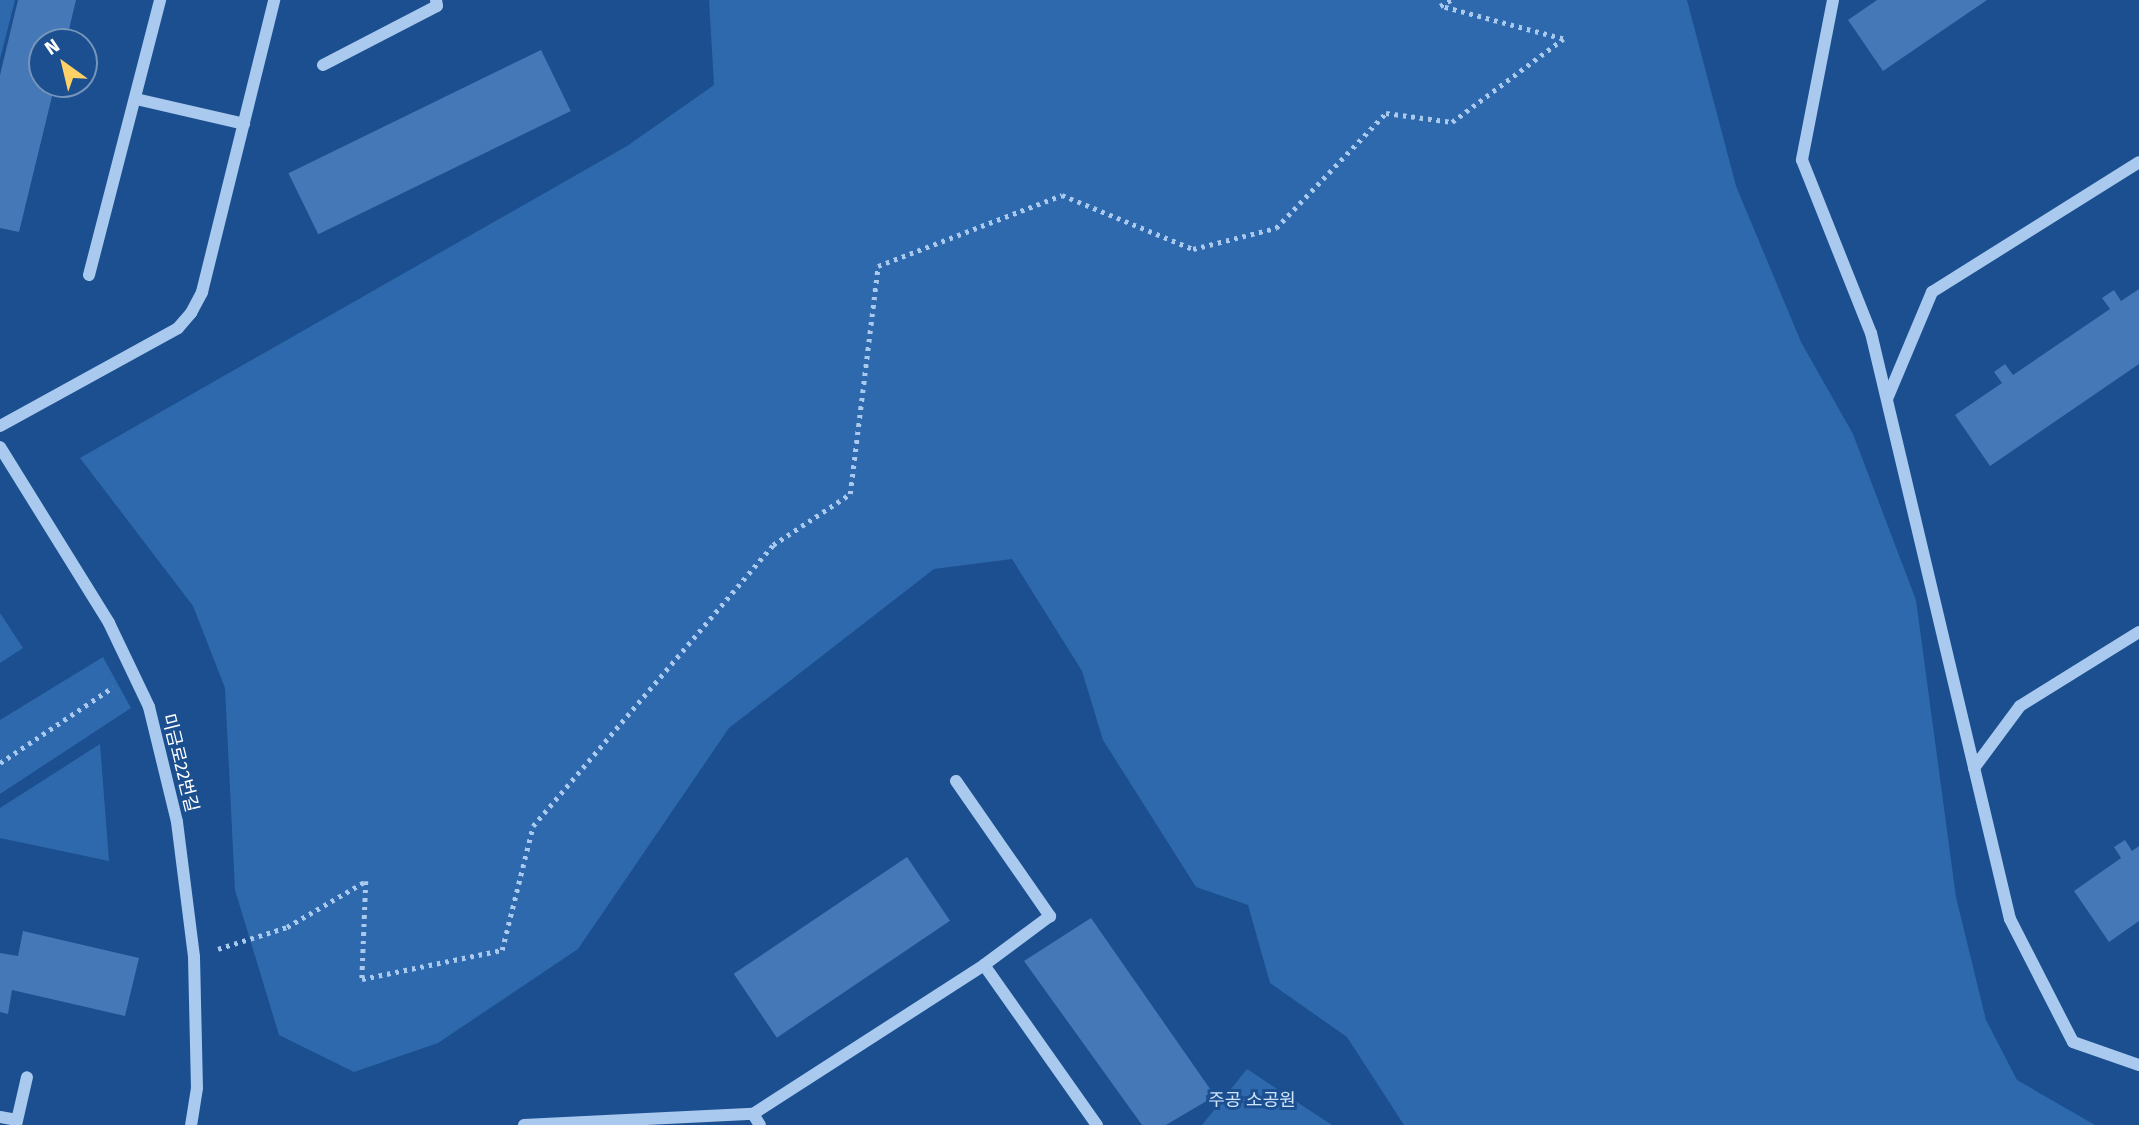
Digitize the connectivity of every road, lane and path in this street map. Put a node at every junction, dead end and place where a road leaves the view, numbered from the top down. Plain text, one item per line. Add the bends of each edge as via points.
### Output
1 (160, 0) edge
2 (274, 0) edge
3 (436, 0) edge
4 (1451, 0) edge
5 (1833, 0) edge
6 (323, 65) dead end
7 (136, 99) junction
8 (244, 124) junction
9 (2139, 162) edge
10 (89, 275) dead end
11 (1887, 399) junction
12 (0, 426) edge
13 (0, 447) edge
14 (2139, 632) edge
15 (114, 673) dead end
16 (0, 763) edge
17 (1974, 768) junction
18 (956, 781) dead end
19 (194, 957) junction
20 (984, 965) junction
21 (2139, 1065) edge
22 (27, 1077) dead end
23 (0, 1117) edge
24 (757, 1119) edge
25 (17, 1123) edge
26 (191, 1125) edge
27 (524, 1125) edge
28 (1097, 1125) edge

1 - 7 street
2 - 8 street
3 - 6 street via 437,6
4 - 19 path via 1440,6 1563,39 1452,122 1386,113 1276,228 1193,249 1062,195 878,266 850,494 774,545 533,826 502,950 362,979 366,881 287,927
5 - 11 street via 1802,160 1871,333
7 - 8 street
7 - 10 street
8 - 12 street via 191,313 178,328
9 - 11 street via 1932,292
11 - 17 street
13 - 19 street, 미금로22번길 via 109,623 149,707 177,822
14 - 17 street via 2020,706
15 - 16 path via 118,684
17 - 21 street via 2010,919 2073,1042
18 - 20 street via 1051,916
19 - 26 street, 미금로22번길 via 197,1088
20 - 24 street
20 - 28 street
22 - 25 street
23 - 25 street
24 - 27 street

